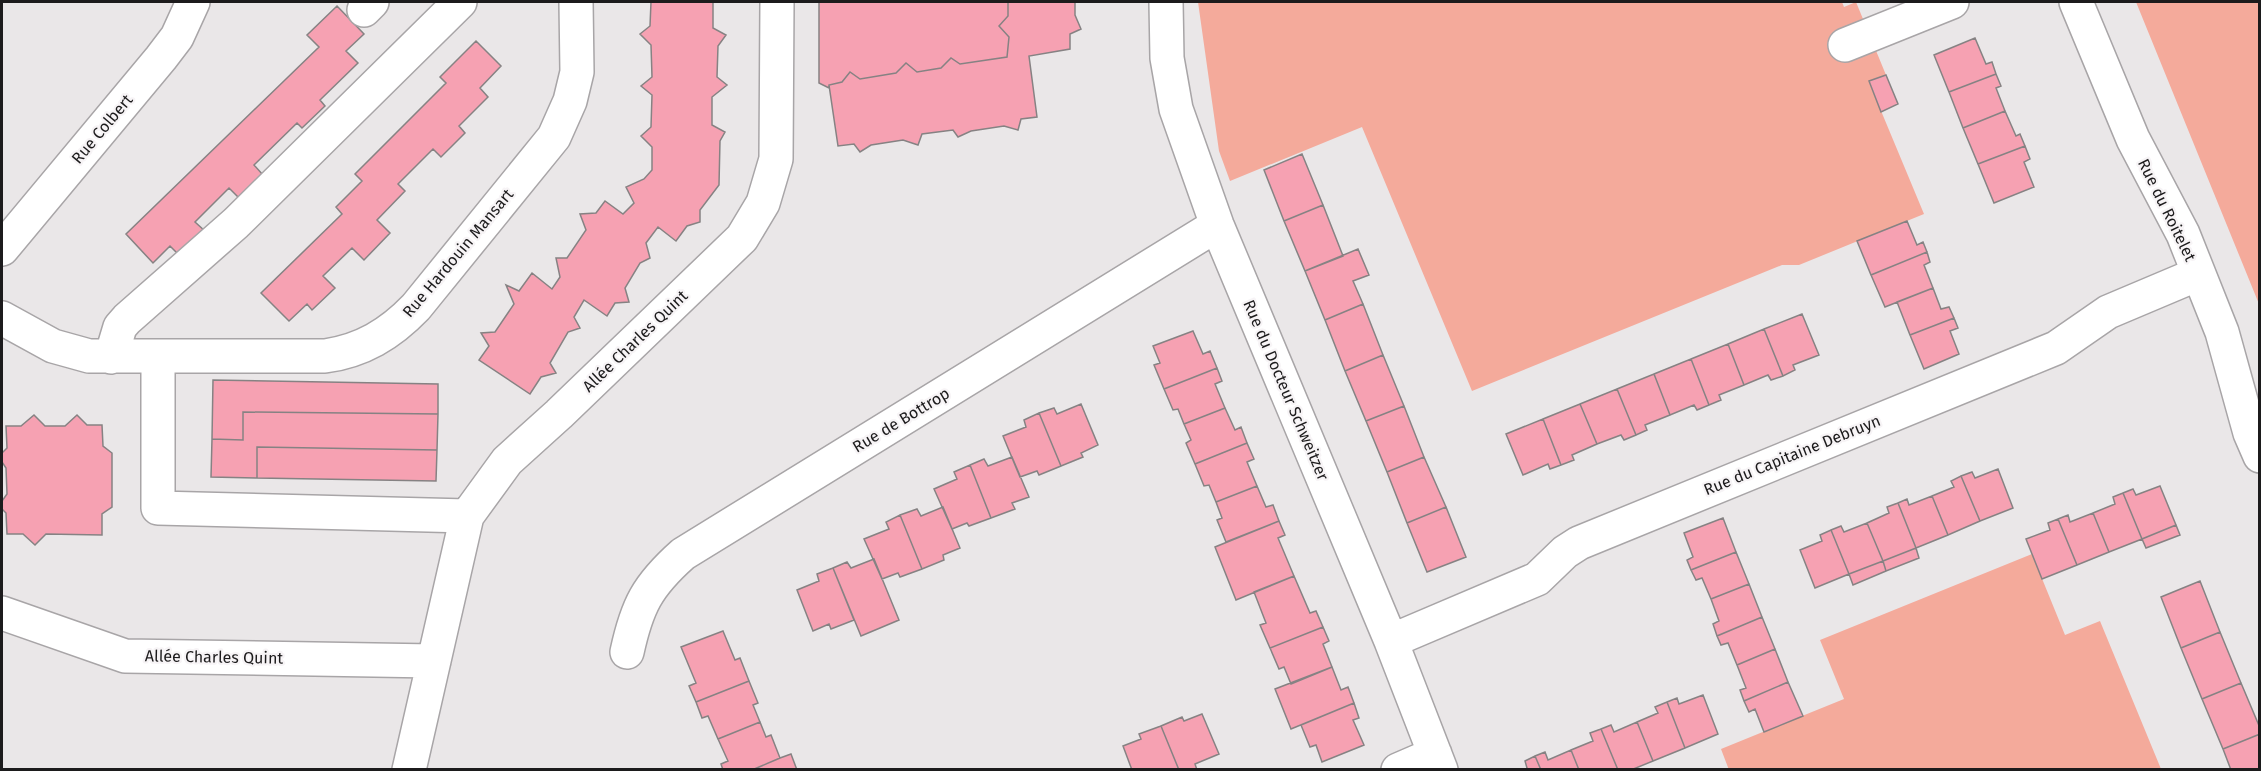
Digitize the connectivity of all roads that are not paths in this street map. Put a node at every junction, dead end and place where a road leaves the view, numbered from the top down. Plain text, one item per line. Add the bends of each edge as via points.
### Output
1 (193, 2) edge
2 (460, 2) edge
3 (576, 2) edge
4 (777, 2) edge
5 (1166, 2) edge
6 (1952, 2) edge
7 (2076, 2) edge
8 (1845, 45) dead end
9 (1217, 225) junction
10 (2, 249) edge
11 (2198, 274) junction
12 (2, 318) edge
13 (158, 356) junction
14 (111, 357) junction
15 (2259, 456) edge
16 (467, 516) junction
17 (2, 613) edge
18 (1391, 641) junction
19 (627, 652) dead end
20 (434, 661) junction
21 (1438, 762) edge
22 (409, 770) edge
23 (1398, 770) edge

1 - 10 street, Rue Colbert via 177,37 161,58
2 - 14 street via 236,223 127,319 120,327
3 - 13 street, Rue Hardouin Mansart via 577,72 570,102 554,137 405,319 376,340 324,356
4 - 16 street, Allée Charles Quint via 776,159 763,203 753,221 742,238 507,461
5 - 9 street, Rue du Docteur Schweitzer via 1173,100
6 - 8 street
7 - 11 street, Rue du Roitelet via 2133,139 2183,234
9 - 18 street, Rue du Docteur Schweitzer
9 - 19 street, Rue de Bottrop via 683,555 648,591 638,610
11 - 15 street, Rue du Roitelet via 2223,332
11 - 18 street, Rue du Capitaine Debruyn via 2108,312 2056,348 1588,539 1565,552 1537,579
12 - 14 street, Rue Hardouin Mansart via 53,346 89,356
13 - 14 street, Rue Hardouin Mansart
13 - 16 street via 158,508
16 - 20 street, Allée Charles Quint
17 - 20 street, Allée Charles Quint via 125,656
18 - 21 street, Rue du Docteur Schweitzer
20 - 22 street, Allée Charles Quint
21 - 23 street

